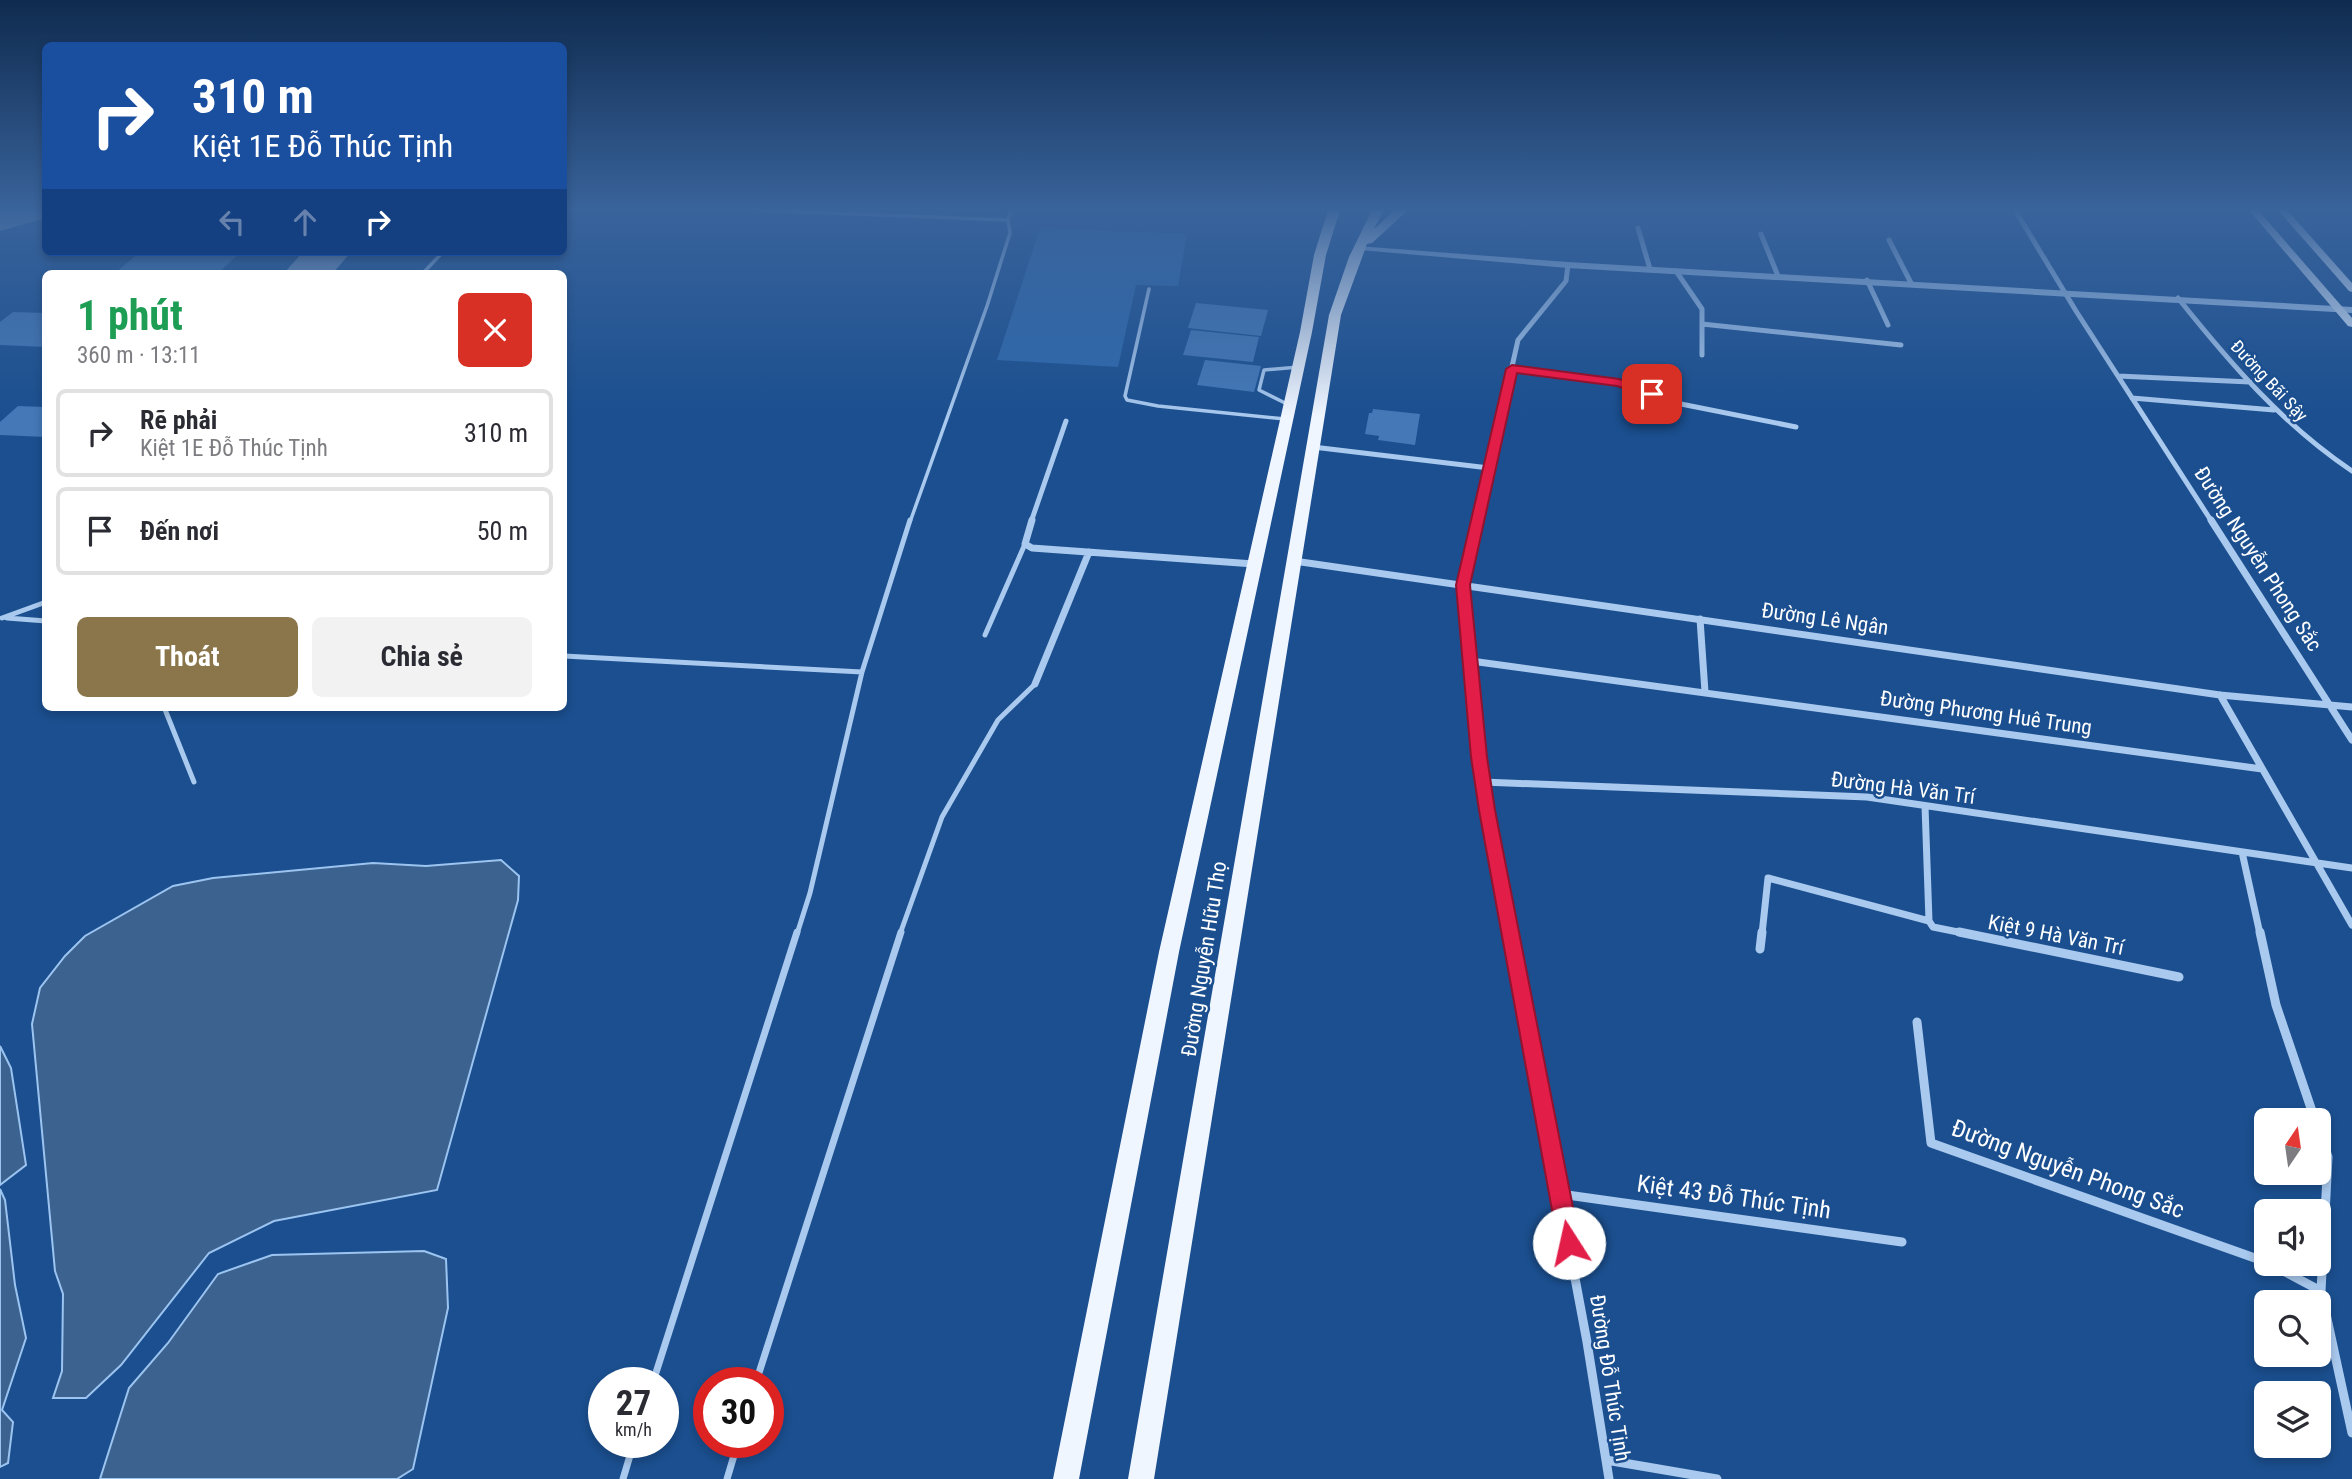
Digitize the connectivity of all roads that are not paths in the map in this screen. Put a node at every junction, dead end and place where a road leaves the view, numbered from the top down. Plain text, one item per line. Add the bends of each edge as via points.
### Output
1 (996, 279) edge
2 (1315, 279) edge
3 (1348, 279) edge
4 (1566, 279) edge
5 (1682, 279) edge
6 (1832, 279) edge
7 (1909, 279) edge
8 (2057, 279) edge
9 (2313, 279) edge
10 (1867, 281) junction
11 (1911, 283) junction
12 (1149, 289) dead end
13 (2064, 291) junction
14 (2178, 298) junction
15 (2339, 309) junction
16 (2352, 310) edge
17 (1702, 324) junction
18 (2352, 324) edge
19 (1888, 325) dead end
20 (1901, 345) dead end
21 (1702, 355) dead end
22 (1299, 367) junction
23 (1512, 369) junction
24 (2118, 376) junction
25 (2250, 382) junction
26 (2132, 398) junction
27 (2274, 410) junction
28 (1288, 412) junction
29 (1066, 421) dead end
30 (1797, 427) dead end
31 (1313, 447) junction
32 (1489, 468) junction
33 (2352, 471) edge
34 (1026, 544) junction
35 (1089, 552) junction
36 (1293, 561) junction
37 (1254, 565) junction
38 (1463, 585) junction
39 (42, 603) edge
40 (1, 618) edge
41 (1700, 619) junction
42 (42, 621) edge
43 (985, 635) dead end
44 (567, 656) edge
45 (1471, 661) junction
46 (863, 672) junction
47 (1035, 684) joint
48 (1705, 692) junction
49 (2220, 695) junction
50 (2330, 705) junction
51 (2352, 707) edge
52 (166, 711) edge
53 (2352, 740) edge
54 (2262, 769) junction
55 (194, 782) dead end
56 (1483, 782) junction
57 (1925, 806) junction
58 (2242, 852) junction
59 (2317, 864) junction
60 (2352, 868) edge
61 (1929, 921) junction
62 (2352, 925) edge
63 (1759, 949) dead end
64 (2179, 976) dead end
65 (1917, 1022) dead end
66 (2311, 1108) edge
67 (2327, 1185) edge
68 (1560, 1194) junction
69 (1902, 1242) dead end
70 (2254, 1258) edge
71 (2293, 1276) edge
72 (2319, 1290) edge
73 (2321, 1290) edge
74 (2331, 1337) edge
75 (658, 1367) edge
76 (761, 1367) edge
77 (2352, 1433) edge
78 (629, 1458) edge
79 (733, 1458) edge
80 (1606, 1460) junction
81 (623, 1479) edge
82 (727, 1479) edge
83 (1066, 1479) edge
84 (1141, 1479) edge
85 (1609, 1479) edge
86 (1717, 1479) edge

1 - 46 lane via 893,569
2 - 22 main road, Đường Nguyễn Hữu Thọ
3 - 31 main road, Đường Nguyễn Hữu Thọ via 1335,315
4 - 23 street, Đường Đỗ Thúc Tịnh via 1518,340
5 - 17 street via 1698,302
6 - 10 street
7 - 11 street
8 - 13 street, Đường Nguyễn Phong Sắc
9 - 15 main road
10 - 11 street
10 - 19 street
11 - 13 street
12 - 28 lane via 1127,400 1158,407
13 - 14 street
13 - 24 street, Đường Nguyễn Phong Sắc
14 - 15 street
14 - 25 street, Đường Bãi Sậy
15 - 16 street
15 - 18 main road
17 - 20 street
17 - 21 street
22 - 28 main road, Đường Nguyễn Hữu Thọ
22 - 28 lane via 1264,370 1259,390
23 - 30 street via 1619,383 1676,404
23 - 32 street, Đường Đỗ Thúc Tịnh
24 - 25 street
24 - 26 street, Đường Nguyễn Phong Sắc
25 - 27 street, Đường Bãi Sậy
26 - 27 street
26 - 50 street, Đường Nguyễn Phong Sắc
27 - 33 street, Đường Bãi Sậy
28 - 37 main road, Đường Nguyễn Hữu Thọ
29 - 34 street
31 - 32 street
31 - 36 main road, Đường Nguyễn Hữu Thọ
32 - 38 street, Đường Đỗ Thúc Tịnh
34 - 35 street
34 - 43 lane
35 - 37 street
35 - 47 street
36 - 38 street, Đường Lê Ngân
36 - 84 main road, Đường Nguyễn Hữu Thọ
37 - 83 main road, Đường Nguyễn Hữu Thọ via 1169,952
38 - 41 street, Đường Lê Ngân
38 - 45 street, Đường Đỗ Thúc Tịnh
39 - 40 lane
40 - 42 lane
41 - 48 street
41 - 49 street, Đường Lê Ngân
44 - 46 lane
45 - 48 street, Đường Phương Huê Trung
45 - 56 street, Đường Đỗ Thúc Tịnh
46 - 75 lane via 810,893
47 - 76 lane via 998,720 942,817 882,984
48 - 54 street, Đường Phương Huê Trung
49 - 50 street, Đường Lê Ngân
49 - 54 street
50 - 51 street, Đường Lê Ngân
50 - 53 street, Đường Nguyễn Phong Sắc
52 - 55 lane
54 - 59 street
56 - 57 street, Đường Hà Văn Trí via 1867,797
56 - 68 street, Đường Đỗ Thúc Tịnh
57 - 58 street, Đường Hà Văn Trí
57 - 61 street
58 - 59 street, Đường Hà Văn Trí
58 - 66 street via 2276,1005
59 - 60 street, Đường Hà Văn Trí
59 - 62 street
61 - 63 street, Kiệt 9 Hà Văn Trí via 1768,878
61 - 64 street, Kiệt 9 Hà Văn Trí via 1943,931
65 - 70 street, Đường Nguyễn Phong Sắc via 1931,1143
67 - 73 street
68 - 69 street, Kiệt 43 Đỗ Thúc Tịnh
68 - 80 street, Đường Đỗ Thúc Tịnh
71 - 72 street, Đường Nguyễn Phong Sắc
74 - 77 street
78 - 81 lane
79 - 82 lane
80 - 85 street, Đường Đỗ Thúc Tịnh
80 - 86 street

